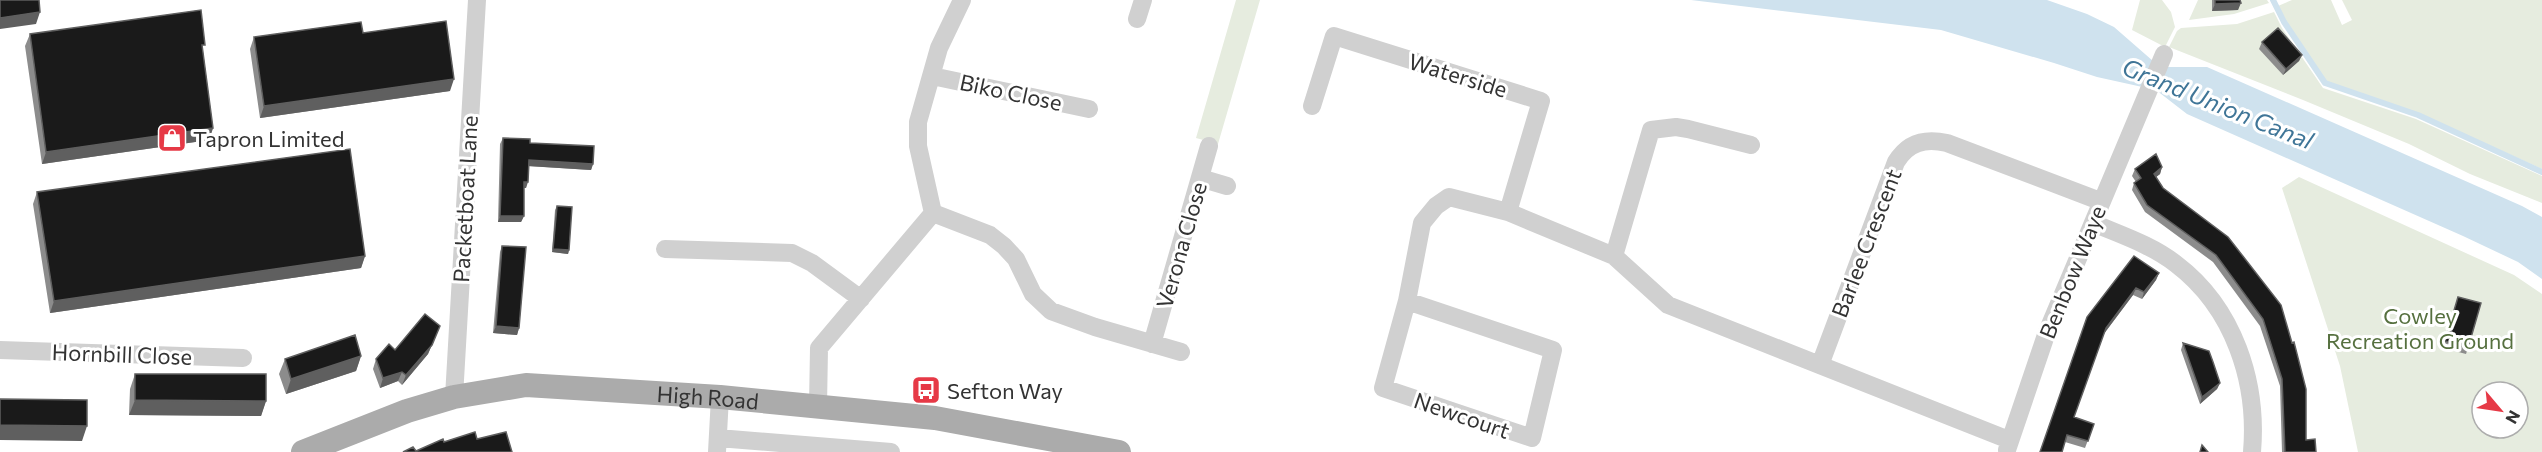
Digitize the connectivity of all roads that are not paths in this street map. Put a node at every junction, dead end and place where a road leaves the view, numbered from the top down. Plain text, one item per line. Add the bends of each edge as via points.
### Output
1 (477, 0) edge
2 (962, 0) edge
3 (1143, 0) edge
4 (1137, 19) dead end
5 (2164, 54) dead end
6 (932, 76) junction
7 (1312, 106) dead end
8 (1089, 109) dead end
9 (1751, 145) dead end
10 (1209, 146) dead end
11 (1200, 178) junction
12 (1227, 186) dead end
13 (2100, 201) junction
14 (1508, 212) junction
15 (933, 213) junction
16 (2093, 223) junction
17 (665, 249) dead end
18 (1614, 256) junction
19 (861, 299) junction
20 (1407, 301) junction
21 (1152, 344) junction
22 (0, 350) edge
23 (1181, 352) dead end
24 (243, 358) dead end
25 (1820, 365) junction
26 (454, 397) junction
27 (720, 397) junction
28 (818, 406) junction
29 (717, 445) edge
30 (2008, 446) edge
31 (303, 452) edge
32 (891, 452) edge
33 (1119, 452) edge
34 (2252, 452) edge

1 - 26 street, Packetboat Lane
2 - 6 street via 939,48
3 - 4 street
5 - 13 street, Benbow Waye
6 - 8 street, Biko Close
6 - 15 street via 918,122 918,146
7 - 14 street, Waterside via 1330,35 1541,101
9 - 18 street via 1682,128 1651,130
10 - 11 street, Verona Close
11 - 12 street
11 - 21 street, Verona Close
13 - 16 street, Benbow Waye
13 - 25 street, Barlee Crescent via 1947,143 1919,141 1896,162
14 - 18 street, Newcourt
14 - 20 street, Newcourt via 1449,197 1436,206 1422,224
15 - 19 street
15 - 21 street via 990,236 1004,246 1016,259 1033,294 1051,311
16 - 30 street, Benbow Waye via 2047,332
16 - 34 street via 2176,263 2210,298 2241,352 2250,384
17 - 19 street via 792,253
18 - 25 street via 1668,305
19 - 28 street via 819,348
20 - 20 street, Newcourt via 1383,388 1532,438 1553,350
21 - 23 street
22 - 24 street, Hornbill Close
25 - 30 street
26 - 27 main road, High Road via 526,385
26 - 31 main road, High Road
27 - 28 main road, High Road
27 - 29 street
28 - 33 main road, High Road via 935,418
29 - 32 street, High Road

